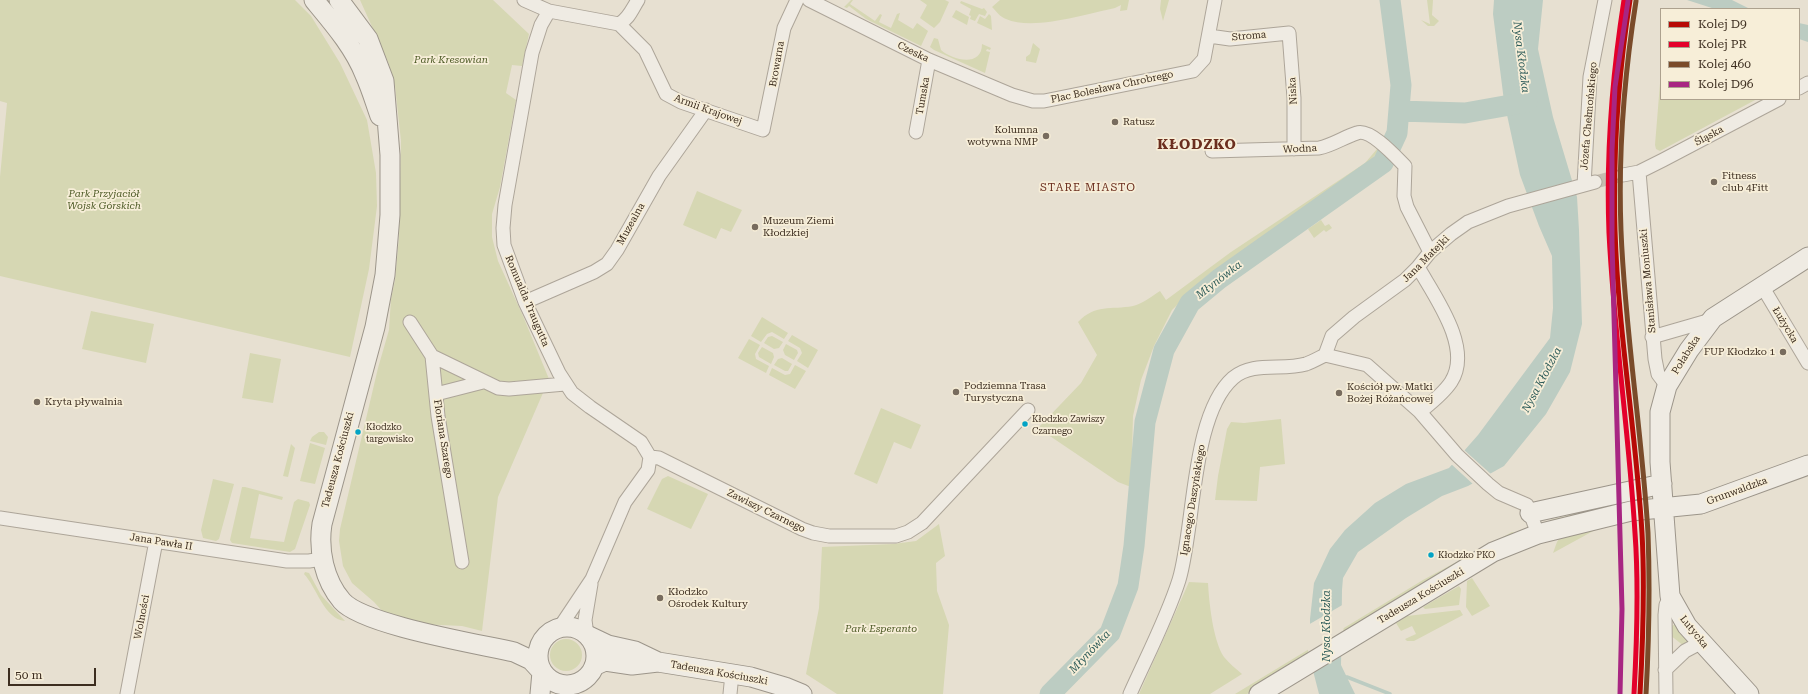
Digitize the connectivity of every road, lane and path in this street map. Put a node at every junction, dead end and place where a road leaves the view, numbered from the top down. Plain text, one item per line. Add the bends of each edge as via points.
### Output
1 (314, 0) edge
2 (340, 0) edge
3 (355, 0) edge
4 (524, 0) edge
5 (638, 0) edge
6 (796, 0) edge
7 (809, 0) edge
8 (1215, 0) edge
9 (1605, 0) edge
10 (549, 10) junction
11 (619, 24) junction
12 (1289, 33) joint
13 (1210, 36) junction
14 (368, 39) junction
15 (929, 60) junction
16 (1021, 98) joint
17 (1777, 100) edge
18 (706, 110) junction
19 (763, 130) joint
20 (916, 132) dead end
21 (388, 138) junction
22 (1294, 149) junction
23 (1212, 151) dead end
24 (1639, 172) junction
25 (1623, 175) tunnel mouth
26 (1585, 185) joint
27 (1430, 252) junction
28 (1808, 258) edge
29 (1418, 267) junction
30 (1762, 286) junction
31 (526, 302) junction
32 (1711, 320) junction
33 (410, 322) dead end
34 (1652, 337) junction
35 (1325, 355) junction
36 (432, 356) junction
37 (1808, 363) edge
38 (483, 382) junction
39 (565, 384) junction
40 (1667, 386) junction
41 (436, 394) junction
42 (1028, 410) dead end
43 (1420, 412) junction
44 (650, 458) junction
45 (1808, 465) edge
46 (1662, 484) junction
47 (1663, 508) junction
48 (1530, 513) junction
49 (0, 518) edge
50 (1538, 534) junction
51 (156, 541) junction
52 (322, 559) junction
53 (462, 562) dead end
54 (592, 578) junction
55 (1670, 596) junction
56 (560, 627) junction
57 (587, 635) junction
58 (541, 641) junction
59 (1702, 642) junction
60 (514, 652) junction
61 (658, 662) junction
62 (594, 666) junction
63 (1665, 670) junction
64 (542, 672) junction
65 (732, 674) junction
66 (560, 689) edge
67 (127, 694) edge
68 (540, 694) edge
69 (730, 694) edge
70 (802, 694) edge
71 (1130, 694) edge
72 (1259, 694) edge
73 (1666, 694) edge
74 (1750, 694) edge

1 - 21 street, Tadeusza Kościuszki via 356,56
2 - 14 street, Tadeusza Kościuszki
3 - 14 street
4 - 10 street
5 - 11 street via 628,16
6 - 19 street, Browarna via 784,28
7 - 15 street, Czeska
8 - 13 street
9 - 26 street, Józefa Chełmońskiego via 1590,77
10 - 11 street
10 - 31 street, Romualda Traugutta via 532,52 503,228 504,245
11 - 18 street, Armii Krajowej via 644,50 666,94
12 - 13 street, Stroma via 1230,39
12 - 22 street, Niska via 1294,98
13 - 16 street, Plac Bolesława Chrobrego via 1204,59 1193,71 1054,100 1033,101
14 - 21 street, Tadeusza Kościuszki via 384,81
15 - 16 street, Czeska
15 - 20 street, Tumska
17 - 24 street, Śląska
18 - 19 street, Armii Krajowej
18 - 31 street, Muzealna via 659,176 612,258 601,269
21 - 52 street, Tadeusza Kościuszki via 390,196 385,275 375,327 322,524
22 - 23 street, Wodna
22 - 27 street, Wodna via 1330,146 1359,132 1367,133 1379,142 1405,166 1404,196 1407,207
24 - 25 street
24 - 34 street, Stanisława Moniuszki
26 - 27 street, Jana Matejki via 1508,206 1468,222
27 - 29 street, Jana Matejki
28 - 30 street, Połabska
29 - 35 street, Jana Matejki via 1405,280 1332,336
29 - 43 street via 1447,318 1457,350 1456,370 1451,382
30 - 32 street, Połabska
30 - 37 street, Łużycka
31 - 39 street, Romualda Traugutta
32 - 34 street
32 - 40 street, Połabska
33 - 36 street, Floriana Szarego
34 - 40 street, Stanisława Moniuszki via 1658,374
35 - 43 street via 1367,365
35 - 71 street, Ignacego Daszyńskiego via 1305,364 1245,370 1232,379 1217,399 1205,432 1179,580
36 - 38 street
36 - 41 street, Floriana Szarego
38 - 39 street via 509,389
38 - 41 street
39 - 44 street, Romualda Traugutta via 590,407 641,442
40 - 46 street, Połabska via 1660,412
41 - 53 street, Floriana Szarego
42 - 44 street, Zawiszy Czarnego via 922,523 896,536 829,536 802,529 659,458
43 - 48 street via 1457,455 1488,484 1499,493 1527,504
44 - 54 street via 648,470 625,502
45 - 47 street, Grunwaldzka via 1701,504
46 - 47 street, Połabska
46 - 48 street
47 - 50 street, Tadeusza Kościuszki via 1631,511
47 - 55 street, Lutycka
48 - 50 street
49 - 51 street, Jana Pawła II
50 - 72 street, Tadeusza Kościuszki via 1493,552
51 - 52 street, Jana Pawła II via 287,561
51 - 67 street, Wolności
52 - 60 street, Tadeusza Kościuszki via 331,583 342,601 364,615 399,626
54 - 56 street
54 - 57 street via 586,620
55 - 59 street, Lutycka via 1687,626
55 - 63 street via 1665,615
56 - 57 street via 577,628
56 - 58 street via 549,632
57 - 61 street, Tadeusza Kościuszki via 608,645 635,651
57 - 62 street via 596,651
58 - 60 street via 527,649
58 - 64 street via 537,658
59 - 63 street via 1685,651
59 - 74 street, Lutycka
60 - 64 street, Tadeusza Kościuszki via 531,660
61 - 62 street, Tadeusza Kościuszki via 632,665 605,661
61 - 65 street, Tadeusza Kościuszki
62 - 66 street via 581,682
63 - 73 street
64 - 66 street
64 - 68 street
65 - 69 street
65 - 70 street, Tadeusza Kościuszki via 769,682

